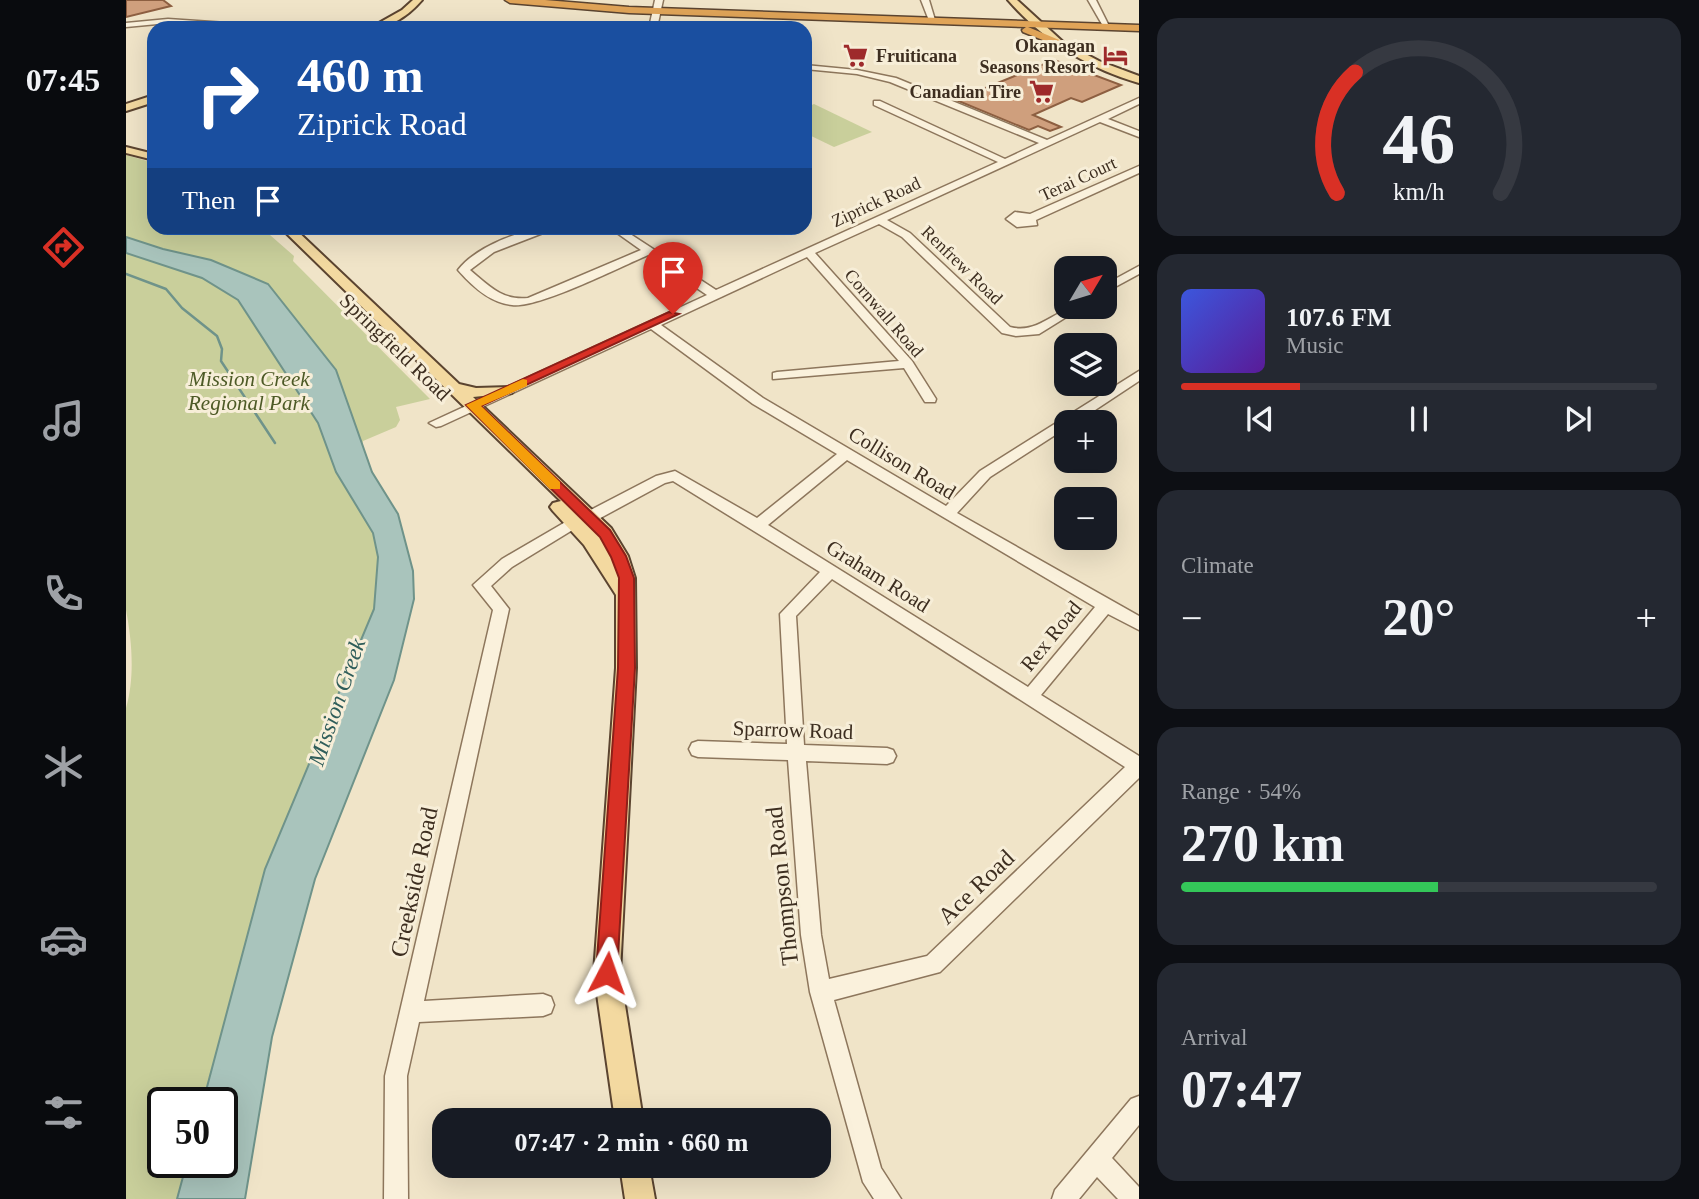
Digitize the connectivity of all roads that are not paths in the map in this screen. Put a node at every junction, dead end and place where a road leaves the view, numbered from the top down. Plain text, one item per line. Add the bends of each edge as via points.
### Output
1 (411, 0) edge
2 (418, 0) edge
3 (510, 0) edge
4 (542, 0) edge
5 (666, 0) edge
6 (925, 0) edge
7 (1012, 0) edge
8 (1024, 0) edge
9 (1092, 0) edge
10 (630, 8) junction
11 (686, 10) junction
12 (655, 11) edge
13 (1024, 12) junction
14 (400, 15) junction
15 (926, 20) junction
16 (388, 21) edge
17 (1006, 21) junction
18 (1041, 22) junction
19 (147, 23) edge
20 (987, 24) junction
21 (126, 25) edge
22 (1104, 25) junction
23 (1139, 26) edge
24 (1064, 43) junction
25 (812, 68) edge
26 (1138, 77) edge
27 (147, 100) edge
28 (1139, 101) edge
29 (877, 103) dead end
30 (126, 108) edge
31 (1100, 119) junction
32 (1139, 134) edge
33 (1047, 143) junction
34 (126, 144) edge
35 (147, 148) edge
36 (126, 150) edge
37 (147, 155) edge
38 (1005, 162) junction
39 (1139, 169) edge
40 (1031, 218) dead end
41 (879, 220) junction
42 (281, 235) edge
43 (294, 235) edge
44 (533, 235) edge
45 (625, 235) edge
46 (649, 251) junction
47 (808, 252) junction
48 (1139, 270) edge
49 (1117, 283) edge
50 (715, 295) junction
51 (1057, 319) edge
52 (652, 324) junction
53 (908, 365) junction
54 (1139, 375) edge
55 (777, 376) dead end
56 (454, 388) junction
57 (506, 390) junction
58 (930, 399) dead end
59 (466, 408) junction
60 (1085, 410) edge
61 (436, 423) dead end
62 (1054, 430) edge
63 (846, 454) junction
64 (947, 514) junction
65 (581, 520) junction
66 (758, 525) junction
67 (830, 571) junction
68 (481, 585) joint
69 (1106, 605) junction
70 (1139, 624) edge
71 (1030, 696) junction
72 (698, 749) dead end
73 (796, 752) junction
74 (887, 756) dead end
75 (1139, 766) edge
76 (821, 992) junction
77 (543, 1005) dead end
78 (412, 1012) junction
79 (1139, 1107) edge
80 (627, 1108) edge
81 (1097, 1159) junction
82 (637, 1178) edge
83 (397, 1199) edge
84 (640, 1199) edge
85 (889, 1199) edge
86 (1064, 1199) edge
87 (1134, 1199) edge

1 - 14 main road
2 - 14 main road
3 - 10 highway
4 - 10 highway
5 - 11 highway
6 - 15 street
7 - 13 main road
8 - 18 main road
9 - 22 street
10 - 12 highway
10 - 12 highway
11 - 12 highway
11 - 15 highway
13 - 17 highway
13 - 18 main road
14 - 16 main road
15 - 17 highway
15 - 20 highway
17 - 18 highway
18 - 20 highway
18 - 22 highway
18 - 22 highway
18 - 24 main road
19 - 21 street
20 - 24 highway
22 - 23 highway
22 - 24 highway via 1070,33
24 - 26 main road
24 - 26 main road via 1113,70
25 - 33 street via 893,80
27 - 30 main road
28 - 31 street, Ziprick Road
29 - 38 street
31 - 32 street
31 - 33 street, Ziprick Road
33 - 38 street, Ziprick Road
34 - 35 main road
36 - 37 main road
38 - 41 street, Ziprick Road
39 - 40 street, Terai Court
41 - 47 street, Ziprick Road
41 - 51 street, Renfrew Road via 906,235 1006,330 1031,335
42 - 59 main road, Springfield Road
43 - 56 main road, Springfield Road
44 - 46 street via 480,255 464,270 502,302 515,305
45 - 46 street
46 - 50 street
47 - 50 street, Ziprick Road
47 - 53 street, Cornwall Road
48 - 49 street
50 - 52 street, Ziprick Road
52 - 57 street, Ziprick Road
52 - 63 street, Collison Road via 758,401
53 - 55 street
53 - 58 street, Cornwall Road
54 - 60 street
56 - 57 main road via 476,393
56 - 59 main road, Springfield Road
57 - 59 street, Ziprick Road
59 - 61 street, Ziprick Road
59 - 65 main road, Springfield Road
62 - 64 street via 985,474
63 - 64 street, Collison Road
63 - 66 street
64 - 69 street, Collison Road
65 - 66 street, Graham Road via 675,476
65 - 68 street, Graham Road via 507,563
65 - 80 main road, Springfield Road via 605,533 626,578 626,668 607,973
66 - 67 street, Graham Road
67 - 71 street, Graham Road
67 - 73 street, Thompson Road via 788,614
68 - 78 street, Creekside Road via 501,609
69 - 70 street, Collison Road
69 - 71 street, Rex Road
71 - 75 street, Graham Road
72 - 73 street, Sparrow Road
73 - 74 street, Sparrow Road
73 - 76 street, Thompson Road via 811,935
75 - 76 street, Ace Road via 933,965
76 - 85 street, Thompson Road via 871,1174
77 - 78 street
78 - 83 street, Creekside Road via 396,1076
79 - 81 street
81 - 86 street
81 - 87 street
82 - 84 main road

